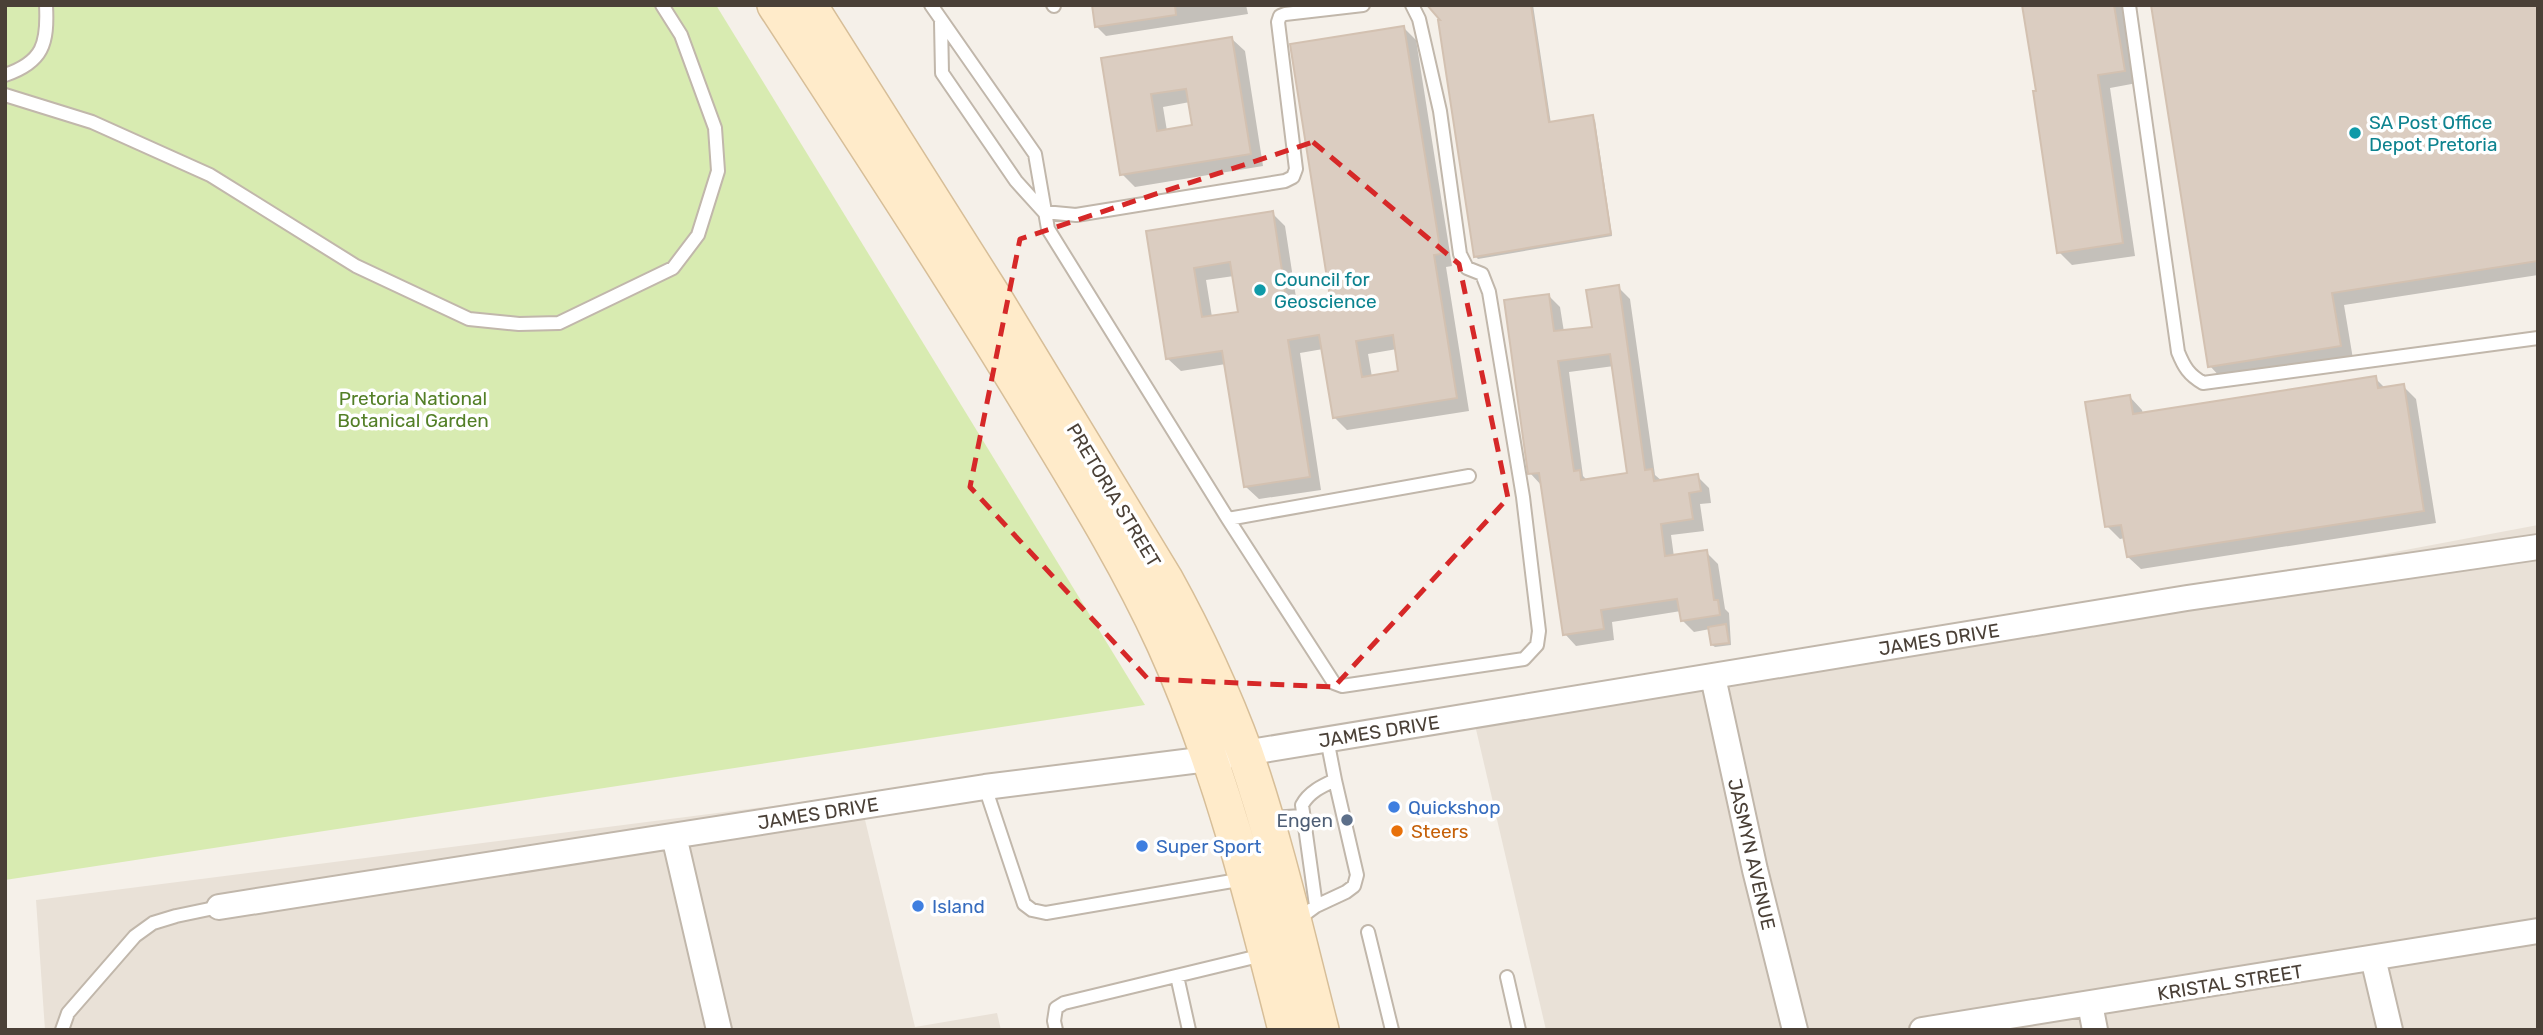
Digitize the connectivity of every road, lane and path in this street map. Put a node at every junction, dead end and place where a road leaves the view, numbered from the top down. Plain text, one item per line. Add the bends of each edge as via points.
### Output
1 (46, 5) edge
2 (662, 5) edge
3 (775, 5) edge
4 (809, 5) edge
5 (931, 5) edge
6 (1363, 5) edge
7 (1412, 5) edge
8 (2129, 5) edge
9 (942, 22) junction
10 (5, 75) edge
11 (5, 94) edge
12 (1044, 212) junction
13 (2538, 338) edge
14 (1469, 476) dead end
15 (1228, 519) junction
16 (2538, 547) edge
17 (1713, 677) junction
18 (1327, 739) junction
19 (1245, 753) junction
20 (1208, 758) junction
21 (1335, 780) junction
22 (985, 787) junction
23 (1302, 816) junction
24 (1265, 818) junction
25 (674, 836) junction
26 (1248, 878) junction
27 (219, 907) joint
28 (1305, 914) junction
29 (2538, 930) edge
30 (1368, 932) dead end
31 (1267, 955) junction
32 (2373, 958) junction
33 (1177, 976) junction
34 (1507, 977) dead end
35 (2090, 1004) junction
36 (62, 1030) edge
37 (719, 1030) edge
38 (1056, 1030) edge
39 (1189, 1030) edge
40 (1286, 1030) edge
41 (1321, 1030) edge
42 (1392, 1030) edge
43 (1519, 1030) edge
44 (1795, 1030) edge
45 (1922, 1030) edge
46 (2095, 1030) edge
47 (2390, 1030) edge

1 - 10 lane via 40,53 35,61
2 - 11 lane via 681,35 715,128 718,171 698,235 673,268 559,323 469,319 356,266 209,175 92,122
3 - 20 main road, PRETORIA STREET via 971,308 1105,529 1165,645
4 - 19 main road, PRETORIA STREET via 1166,579 1203,651
5 - 9 lane
6 - 12 lane via 1280,16 1296,169 1293,177 1076,215
7 - 15 lane via 1440,111 1460,254 1467,268 1482,274 1489,292 1523,497 1537,645 1524,659 1342,686 1334,683
8 - 13 lane via 2178,352 2192,377 2203,383
9 - 12 lane via 1035,154
9 - 12 lane via 942,72 1016,181
12 - 15 lane via 1048,229
14 - 15 lane
16 - 17 street, JAMES DRIVE via 2187,598
17 - 18 street, JAMES DRIVE
17 - 44 street, JASMYN AVENUE
18 - 19 street, JAMES DRIVE
18 - 21 lane
19 - 20 street, JAMES DRIVE
19 - 24 main road, PRETORIA STREET
20 - 22 street, JAMES DRIVE
20 - 26 main road, PRETORIA STREET
21 - 23 lane via 1306,799
21 - 28 lane via 1357,875 1354,886
22 - 25 street, JAMES DRIVE
22 - 26 lane via 1024,904 1032,910 1046,913
23 - 24 lane
23 - 28 lane
24 - 28 main road, PRETORIA STREET
25 - 27 street, JAMES DRIVE
25 - 37 street
26 - 31 main road, PRETORIA STREET
27 - 36 lane via 176,915 135,936 68,1013
28 - 41 main road, PRETORIA STREET
29 - 32 street, KRISTAL STREET
30 - 42 lane
31 - 33 lane
31 - 40 main road, PRETORIA STREET
32 - 35 street, KRISTAL STREET
32 - 47 street
33 - 38 lane via 1064,1003 1056,1008
33 - 39 lane
34 - 43 lane
35 - 45 street, KRISTAL STREET
35 - 46 street

